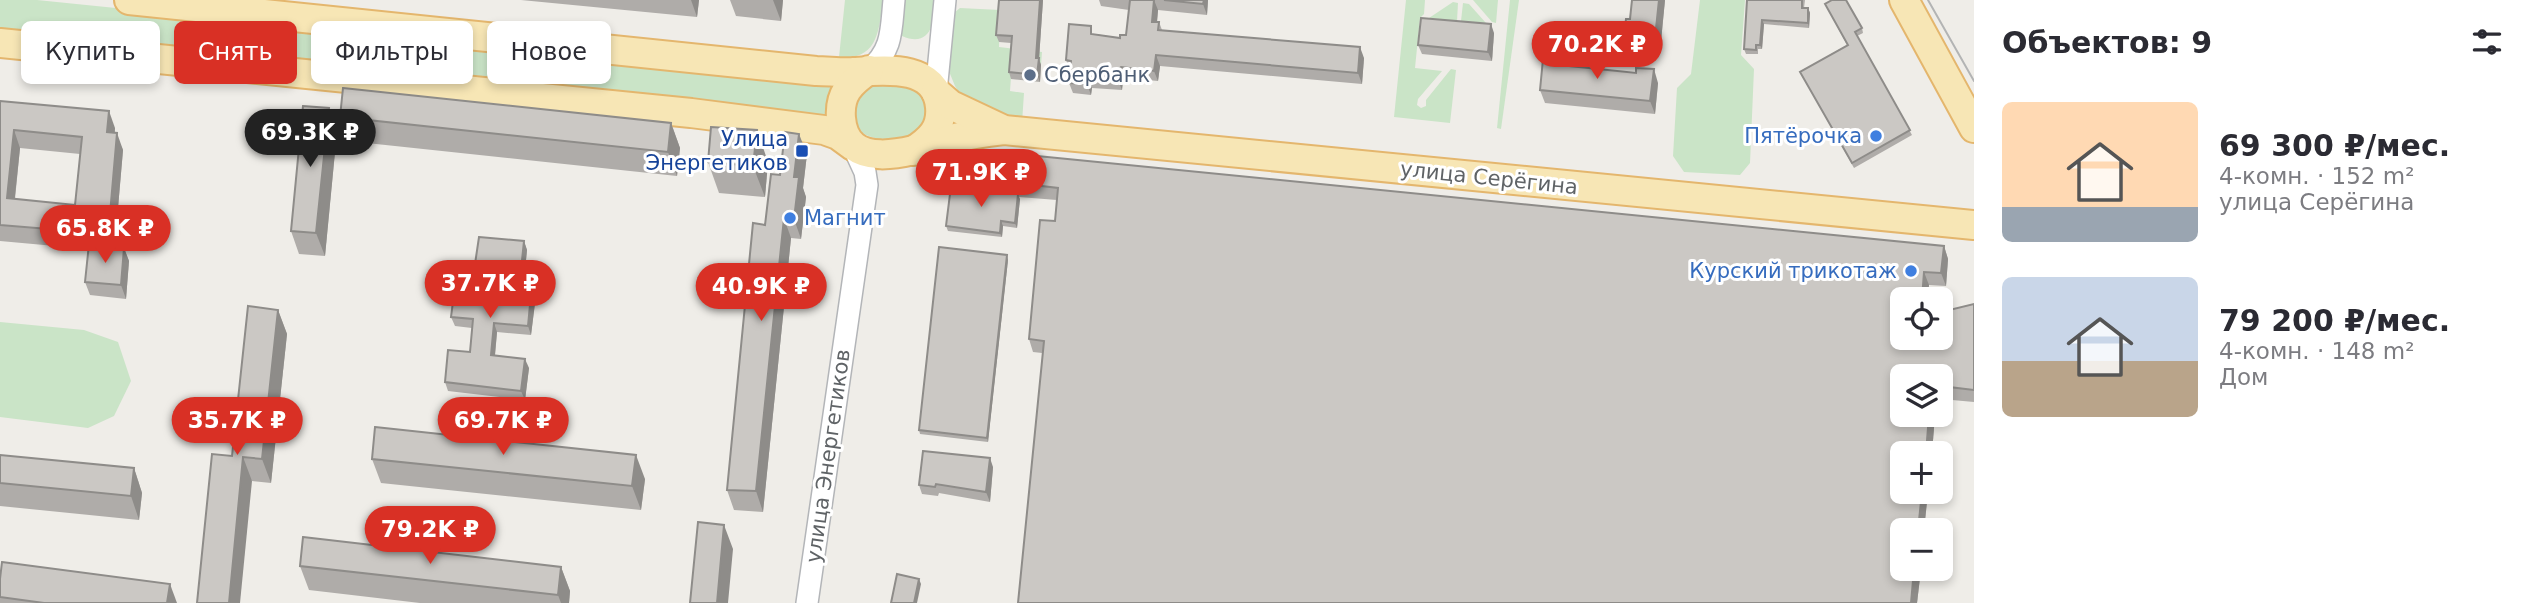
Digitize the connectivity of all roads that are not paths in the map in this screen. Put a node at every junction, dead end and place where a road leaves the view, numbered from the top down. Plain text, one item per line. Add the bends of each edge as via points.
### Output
1 (129, 0) edge
2 (894, 0) edge
3 (945, 0) edge
4 (1904, 0) edge
5 (0, 43) edge
6 (869, 70) junction
7 (936, 92) junction
8 (1974, 128) edge
9 (1003, 130) junction
10 (853, 146) junction
11 (914, 151) junction
12 (867, 185) junction
13 (1974, 225) edge
14 (807, 603) edge

1 - 6 main road via 816,71
2 - 6 street via 889,42
3 - 7 street
4 - 8 main road
5 - 10 main road via 691,113 824,130
6 - 7 main road via 913,74
6 - 10 main road via 845,90 840,107 841,122
7 - 9 main road via 951,105
7 - 11 main road via 939,127
9 - 11 main road
9 - 13 main road, улица Серёгина
10 - 11 main road via 879,155
10 - 12 street
11 - 12 street via 881,166
12 - 14 street, улица Энергетиков

